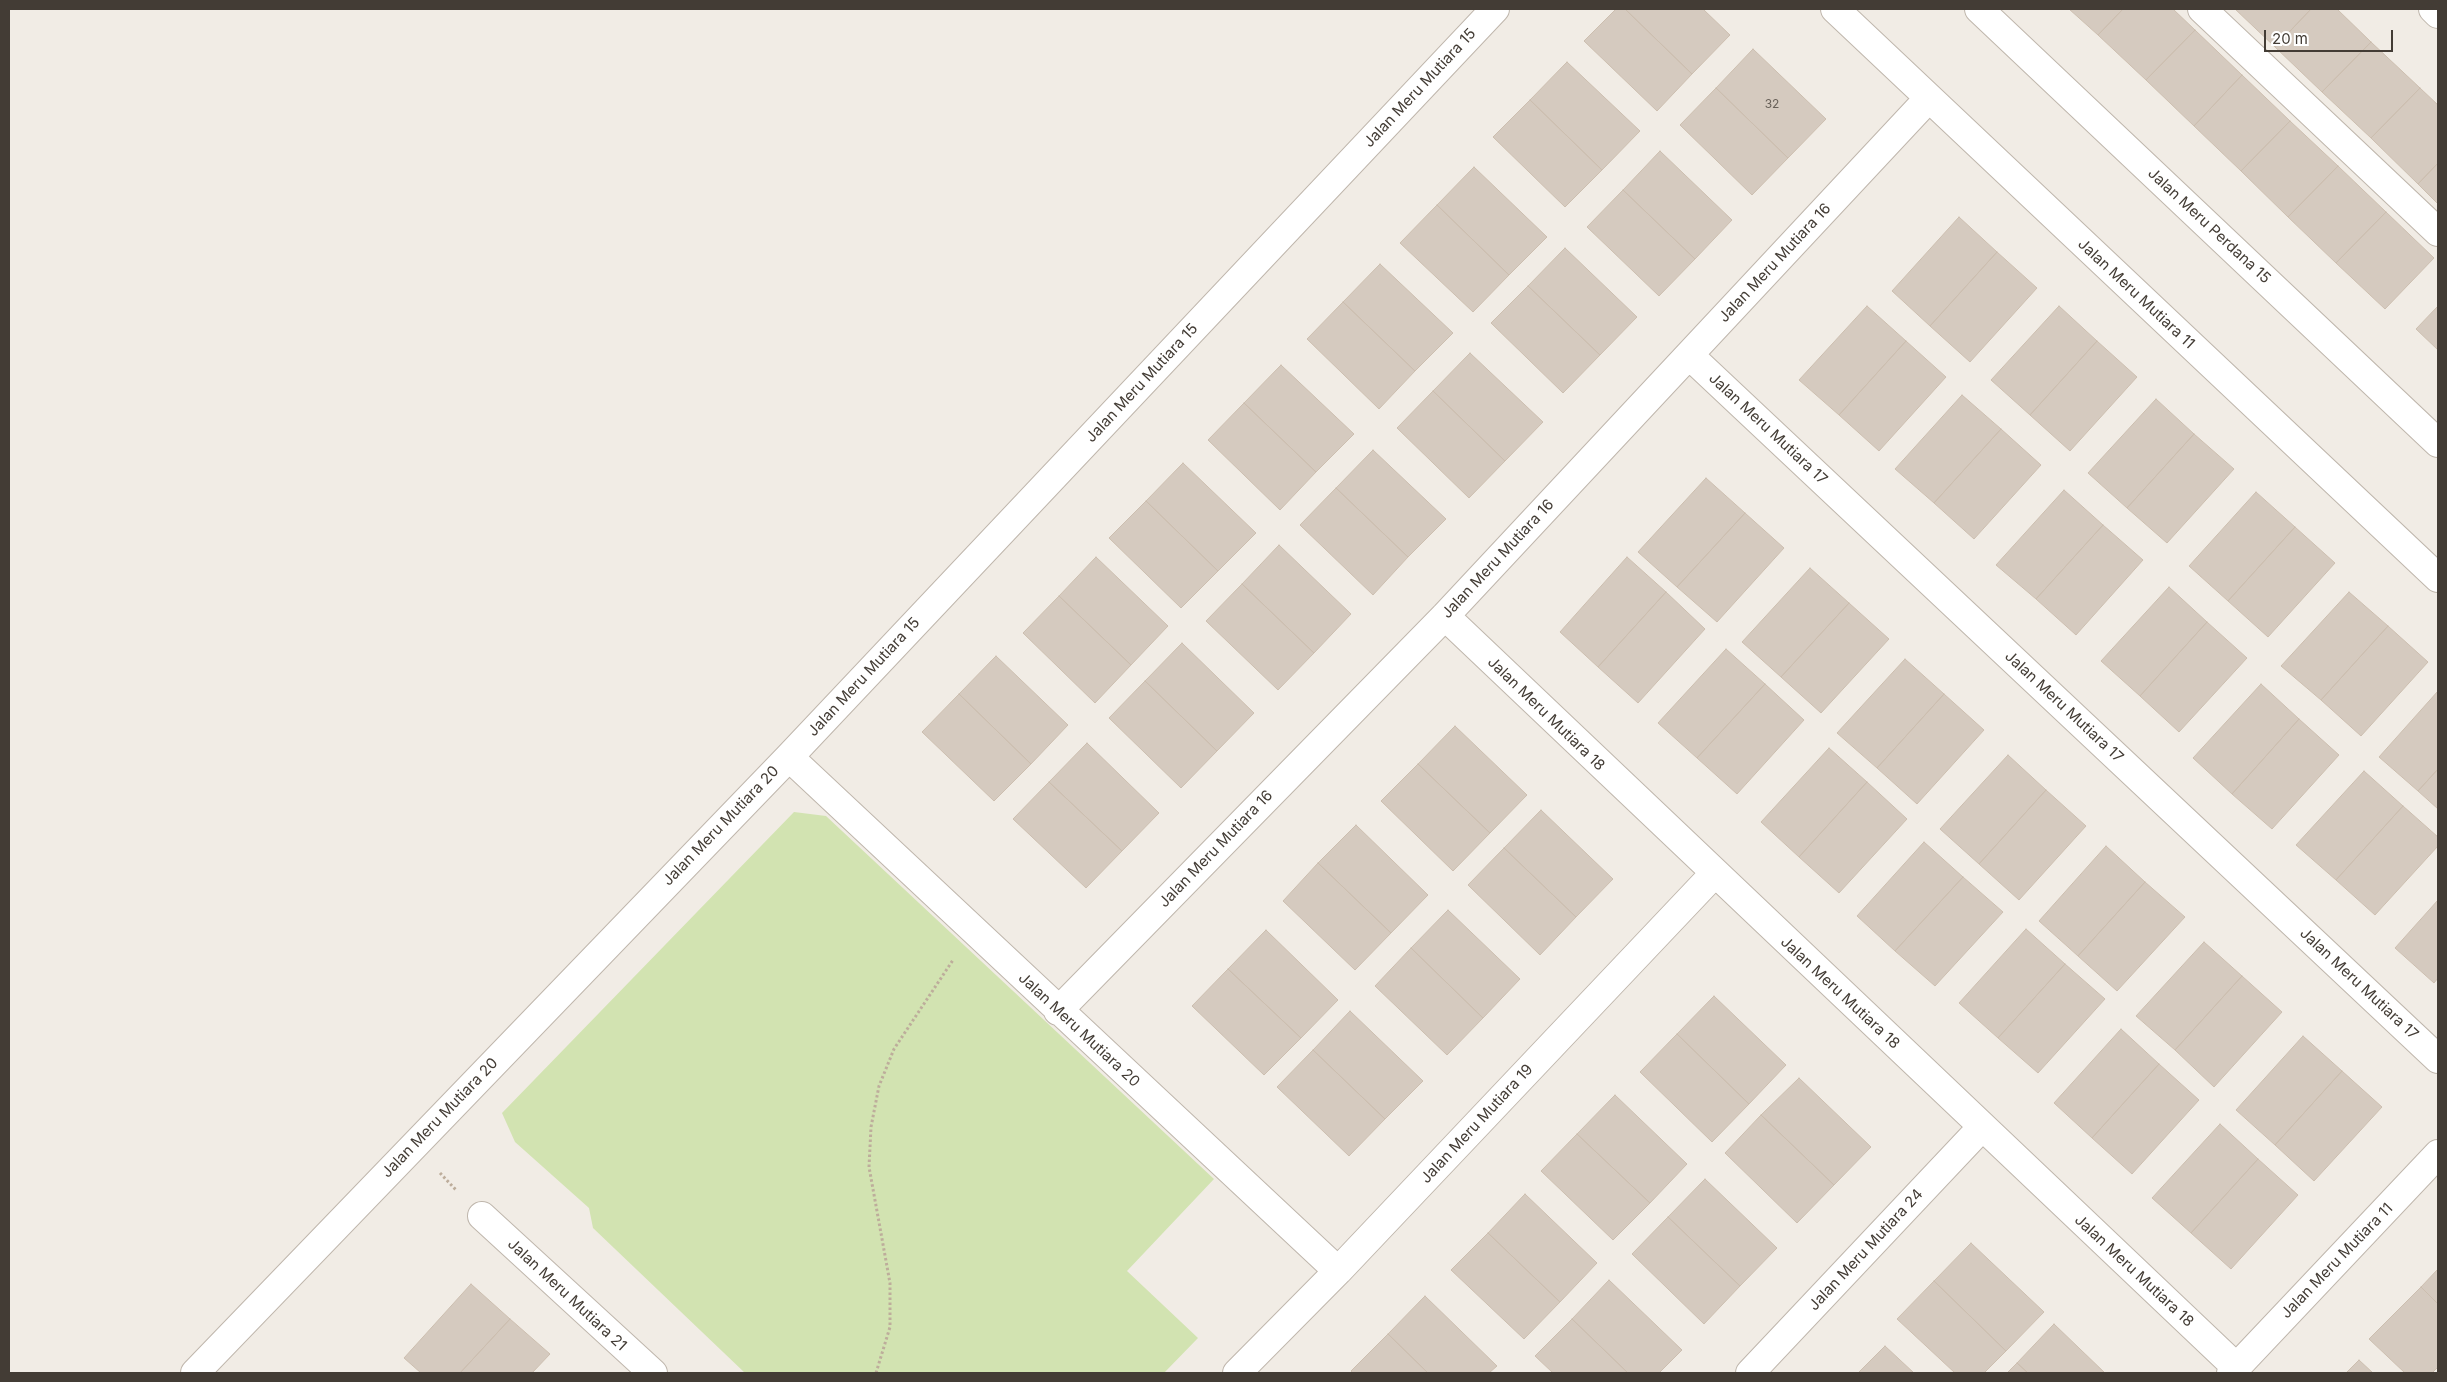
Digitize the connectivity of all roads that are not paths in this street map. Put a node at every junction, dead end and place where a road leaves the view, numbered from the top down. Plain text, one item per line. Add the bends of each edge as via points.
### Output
1 (1496, 9) edge
2 (1835, 9) edge
3 (1979, 9) edge
4 (2202, 9) edge
5 (2433, 9) edge
6 (2438, 14) edge
7 (1929, 98) junction
8 (2438, 232) edge
9 (1689, 355) junction
10 (2438, 443) edge
11 (2438, 578) edge
12 (1445, 616) junction
13 (789, 757) junction
14 (1714, 874) junction
15 (1058, 1011) junction
16 (2438, 1059) edge
17 (1982, 1127) junction
18 (2438, 1154) edge
19 (482, 1216) road end
20 (1338, 1271) junction
21 (2233, 1370) edge
22 (195, 1373) edge
23 (653, 1373) edge
24 (1238, 1373) edge
25 (1750, 1373) edge

1 - 13 street, Jalan Meru Mutiara 15
2 - 7 street, Jalan Meru Mutiara 11
3 - 10 street, Jalan Meru Perdana 15
4 - 8 street
5 - 6 street
7 - 9 street, Jalan Meru Mutiara 16
7 - 11 street, Jalan Meru Mutiara 11
9 - 12 street, Jalan Meru Mutiara 16
9 - 16 street, Jalan Meru Mutiara 17
12 - 14 street, Jalan Meru Mutiara 18
12 - 15 street, Jalan Meru Mutiara 16
13 - 15 street, Jalan Meru Mutiara 20
13 - 22 street, Jalan Meru Mutiara 20
14 - 17 street, Jalan Meru Mutiara 18
14 - 20 street, Jalan Meru Mutiara 19
15 - 20 street, Jalan Meru Mutiara 20
17 - 21 street, Jalan Meru Mutiara 18
17 - 25 street, Jalan Meru Mutiara 24
18 - 21 street, Jalan Meru Mutiara 11
19 - 23 street, Jalan Meru Mutiara 21
20 - 24 street, Jalan Meru Mutiara 19

